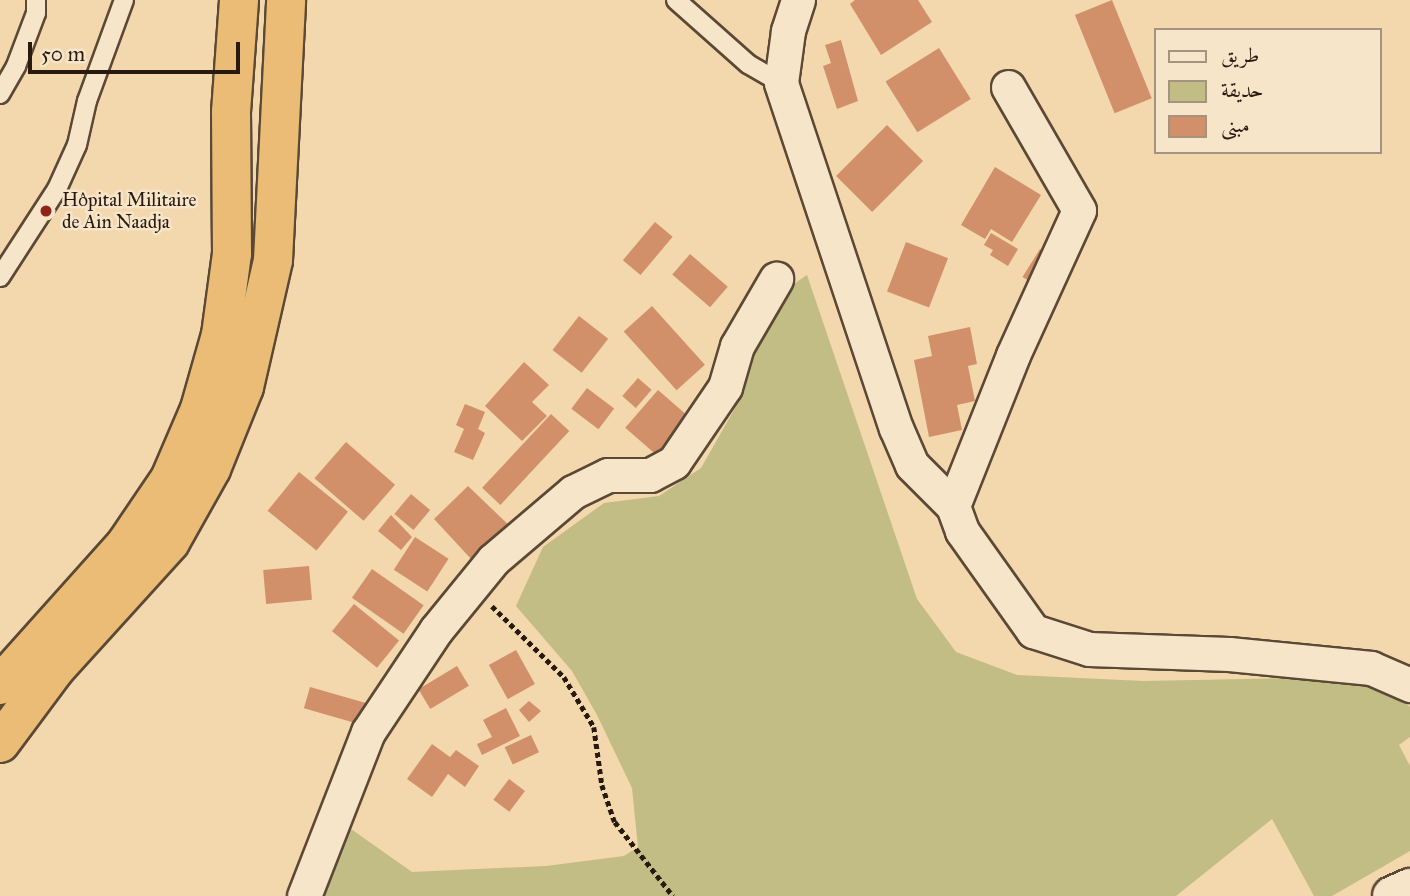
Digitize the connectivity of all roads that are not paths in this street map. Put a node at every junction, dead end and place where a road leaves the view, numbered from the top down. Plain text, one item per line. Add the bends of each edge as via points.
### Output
1 (36, 0) edge
2 (124, 0) edge
3 (239, 0) edge
4 (286, 0) edge
5 (676, 0) edge
6 (798, 0) edge
7 (781, 83) junction
8 (1008, 87) dead end
9 (0, 94) edge
10 (0, 277) edge
11 (776, 279) dead end
12 (953, 506) junction
13 (0, 685) edge
14 (1410, 685) edge
15 (0, 743) edge
16 (1410, 888) edge
17 (304, 896) edge
18 (1392, 896) edge

1 - 9 lane via 36,13 16,66
2 - 10 lane via 67,167
3 - 13 highway via 231,112 232,254 221,335 200,410 170,479 126,544
4 - 15 highway via 273,260 257,345 240,398 211,469 170,541 55,669
5 - 7 lane via 748,64
6 - 7 street via 788,31
7 - 12 street via 896,428 912,465
8 - 12 street via 1079,211 1013,355
11 - 17 street via 737,346 725,387 674,462 650,475 608,475 573,492 531,524 436,630 368,732
12 - 14 street via 962,531 1033,631 1089,649 1229,654 1371,668
16 - 18 main road

